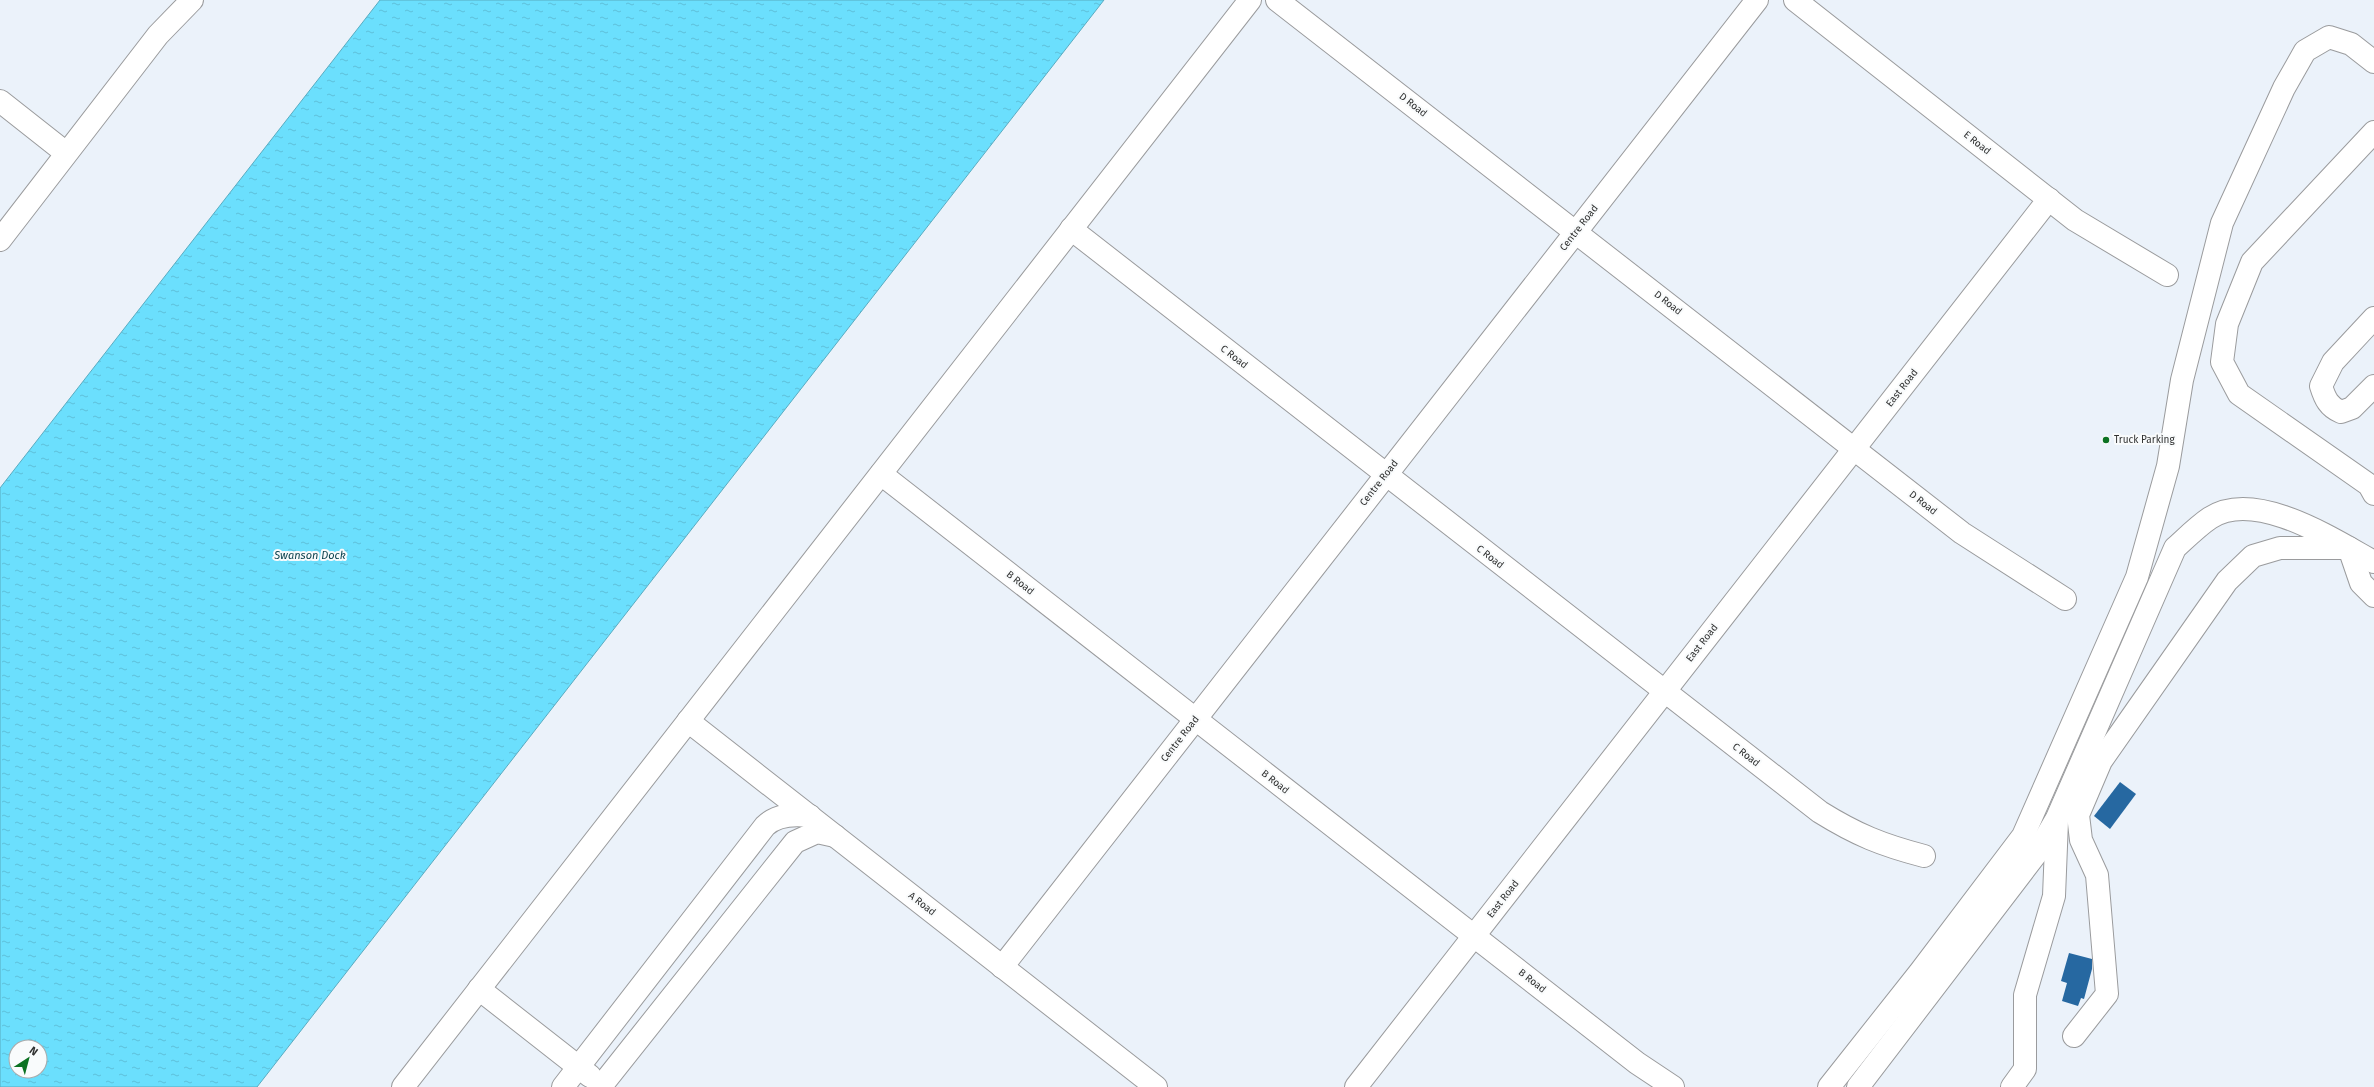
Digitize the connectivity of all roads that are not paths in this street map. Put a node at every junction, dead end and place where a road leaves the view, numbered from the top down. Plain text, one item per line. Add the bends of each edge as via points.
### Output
1 (192, 0) edge
2 (1250, 0) edge
3 (1278, 0) edge
4 (1757, 0) edge
5 (1795, 0) edge
6 (2374, 62) edge
7 (0, 101) edge
8 (2374, 132) edge
9 (66, 153) junction
10 (2049, 199) junction
11 (1071, 229) junction
12 (1576, 231) junction
13 (0, 240) edge
14 (2167, 275) dead end
15 (2374, 318) edge
16 (2374, 386) edge
17 (1854, 449) junction
18 (881, 474) junction
19 (1385, 476) junction
20 (2374, 494) edge
21 (2349, 548) junction
22 (2374, 562) edge
23 (2374, 578) edge
24 (2374, 596) edge
25 (2065, 599) dead end
26 (1664, 692) junction
27 (1195, 720) junction
28 (688, 721) junction
29 (810, 816) junction
30 (2058, 818) junction
31 (835, 836) junction
32 (1924, 856) dead end
33 (1474, 936) junction
34 (1002, 967) junction
35 (479, 989) junction
36 (2074, 1036) dead end
37 (578, 1066) junction
38 (600, 1086) edge
39 (403, 1087) edge
40 (563, 1087) edge
41 (1156, 1087) edge
42 (1356, 1087) edge
43 (1673, 1087) edge
44 (1829, 1087) edge
45 (1858, 1087) edge
46 (2012, 1087) edge

1 - 9 street via 158,35
2 - 11 street
3 - 12 street, D Road
4 - 12 street, Centre Road
5 - 10 street, E Road
6 - 44 street via 2351,44 2329,38 2305,51 2284,88 2222,223 2182,380 2168,466 2137,577 2023,836
7 - 9 street
8 - 20 street via 2252,262 2227,324 2222,362 2239,394 2369,485
9 - 13 street
10 - 14 street, E Road via 2075,220
10 - 17 street, East Road
11 - 18 street
11 - 19 street, C Road
12 - 17 street, D Road
12 - 19 street, Centre Road
15 - 16 street via 2333,362 2321,386 2332,408 2341,412 2352,408
17 - 25 street, D Road via 1962,533
17 - 26 street, East Road
18 - 27 street, B Road
18 - 28 street
19 - 26 street, C Road
19 - 27 street, Centre Road
21 - 22 street
21 - 23 street
21 - 24 street via 2361,583
21 - 30 street via 2312,528 2272,512 2237,509 2211,517 2175,548
21 - 36 street via 2280,548 2253,556 2227,581 2101,762 2078,815 2081,840 2096,875 2107,994
26 - 32 street, C Road via 1820,812 1850,831 1881,844
26 - 33 street, East Road
27 - 33 street, B Road
27 - 34 street, Centre Road
28 - 29 street, A Road
28 - 35 street
29 - 31 street, A Road
29 - 37 street via 782,816 765,826
30 - 45 street via 2036,854
30 - 46 street via 2054,896 2024,995 2025,1069
31 - 34 street, A Road
31 - 38 street via 817,832 795,842
33 - 42 street, East Road
33 - 43 street, B Road via 1637,1063
34 - 41 street, A Road
35 - 37 street
35 - 39 street
37 - 38 street
37 - 40 street

